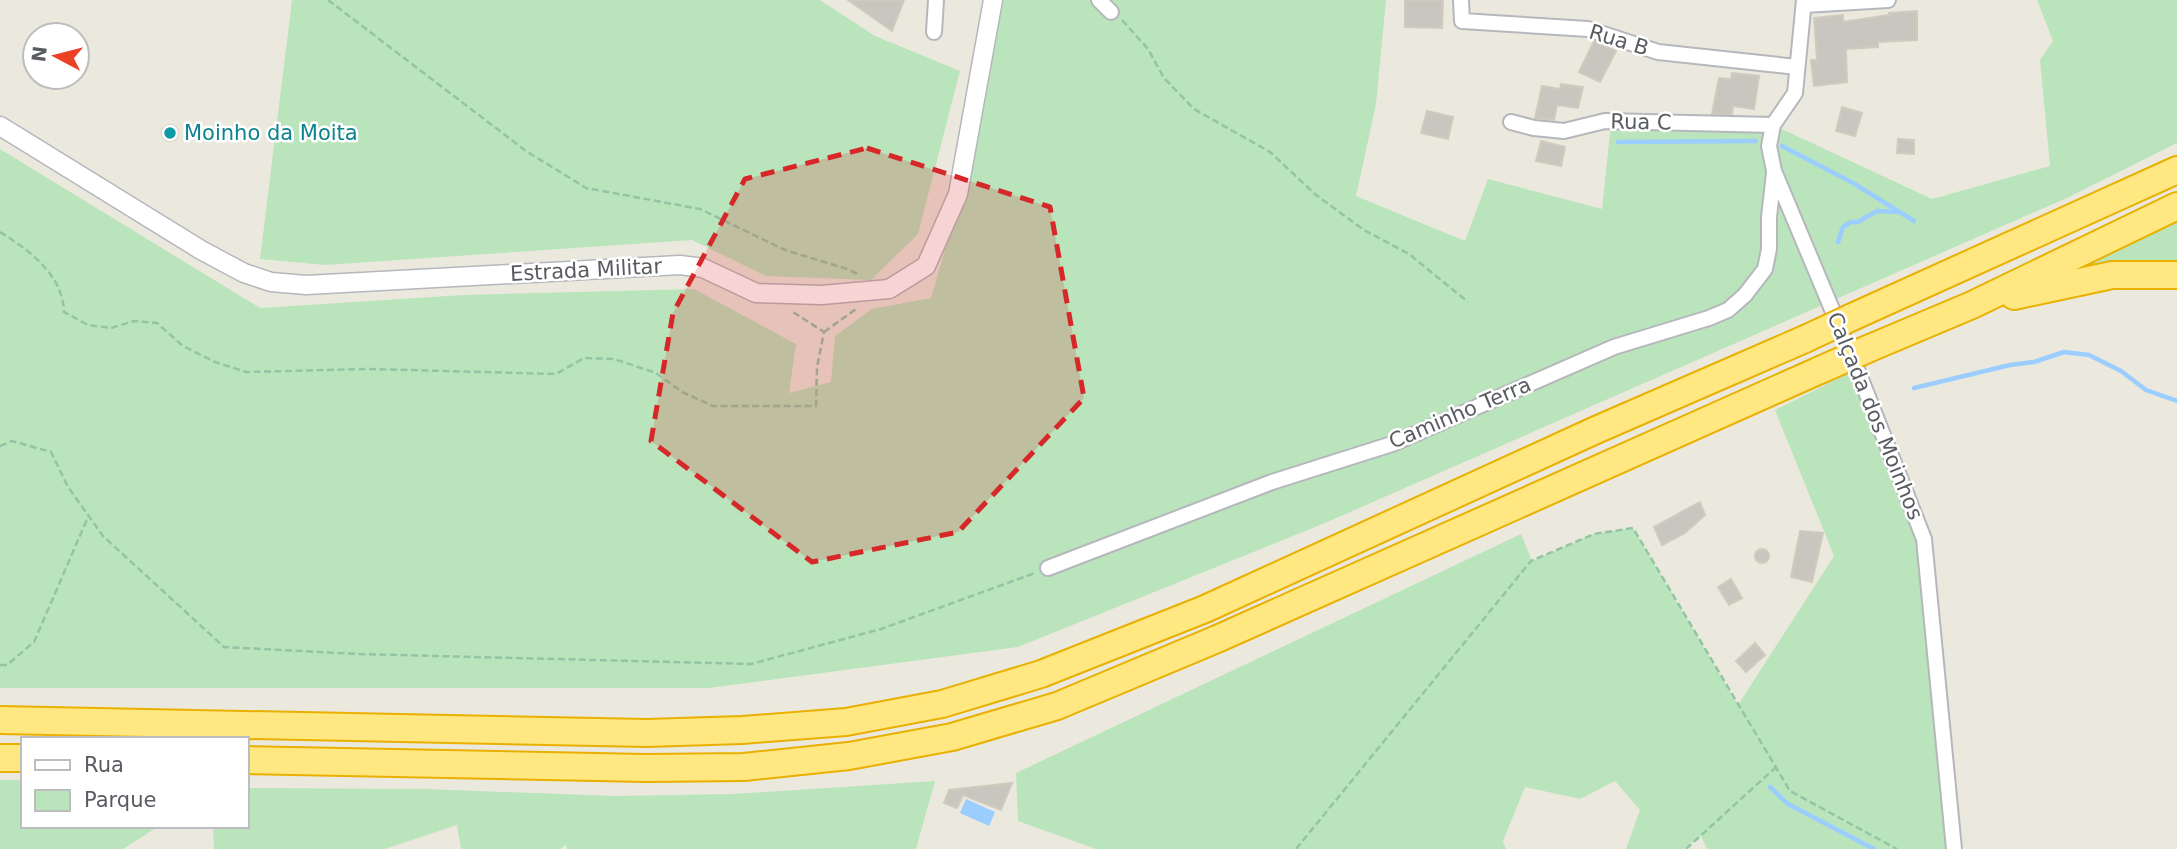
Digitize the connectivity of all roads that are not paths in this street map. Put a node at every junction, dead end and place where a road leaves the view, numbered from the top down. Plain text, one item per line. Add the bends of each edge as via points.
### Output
1 (936, 0) edge
2 (993, 0) edge
3 (1099, 0) edge
4 (1461, 0) edge
5 (1888, 0) edge
6 (1804, 3) edge
7 (1111, 12) road end
8 (933, 32) dead end
9 (1797, 67) junction
10 (1511, 122) dead end
11 (1773, 125) junction
12 (0, 126) edge
13 (2177, 170) edge
14 (1774, 171) junction
15 (2177, 206) edge
16 (2177, 275) edge
17 (1972, 305) junction
18 (1048, 568) road end
19 (0, 720) edge
20 (0, 758) edge
21 (21, 758) edge
22 (248, 760) edge
23 (1954, 849) edge

1 - 8 street
2 - 12 street, Estrada Militar via 958,194 926,266 889,289 822,295 757,293 703,268 680,265 306,285 271,282 201,250
3 - 7 street
4 - 9 street, Rua B via 1462,21 1588,29 1658,52
5 - 6 street
6 - 9 street
9 - 11 street via 1795,93
10 - 11 street, Rua C via 1564,131 1605,121
11 - 14 street, Calçada dos Moinhos via 1769,146
13 - 19 highway, bridge via 1205,609 1041,674 943,704 846,722 647,733
14 - 18 street, Caminho Terra via 1765,269 1728,310 1614,347 1392,444 1272,482
14 - 23 street, Calçada dos Moinhos via 1924,540
15 - 17 highway
16 - 17 highway via 2112,275
17 - 22 highway, bridge via 1205,645 1057,706 952,737 849,756 744,767
20 - 21 highway

